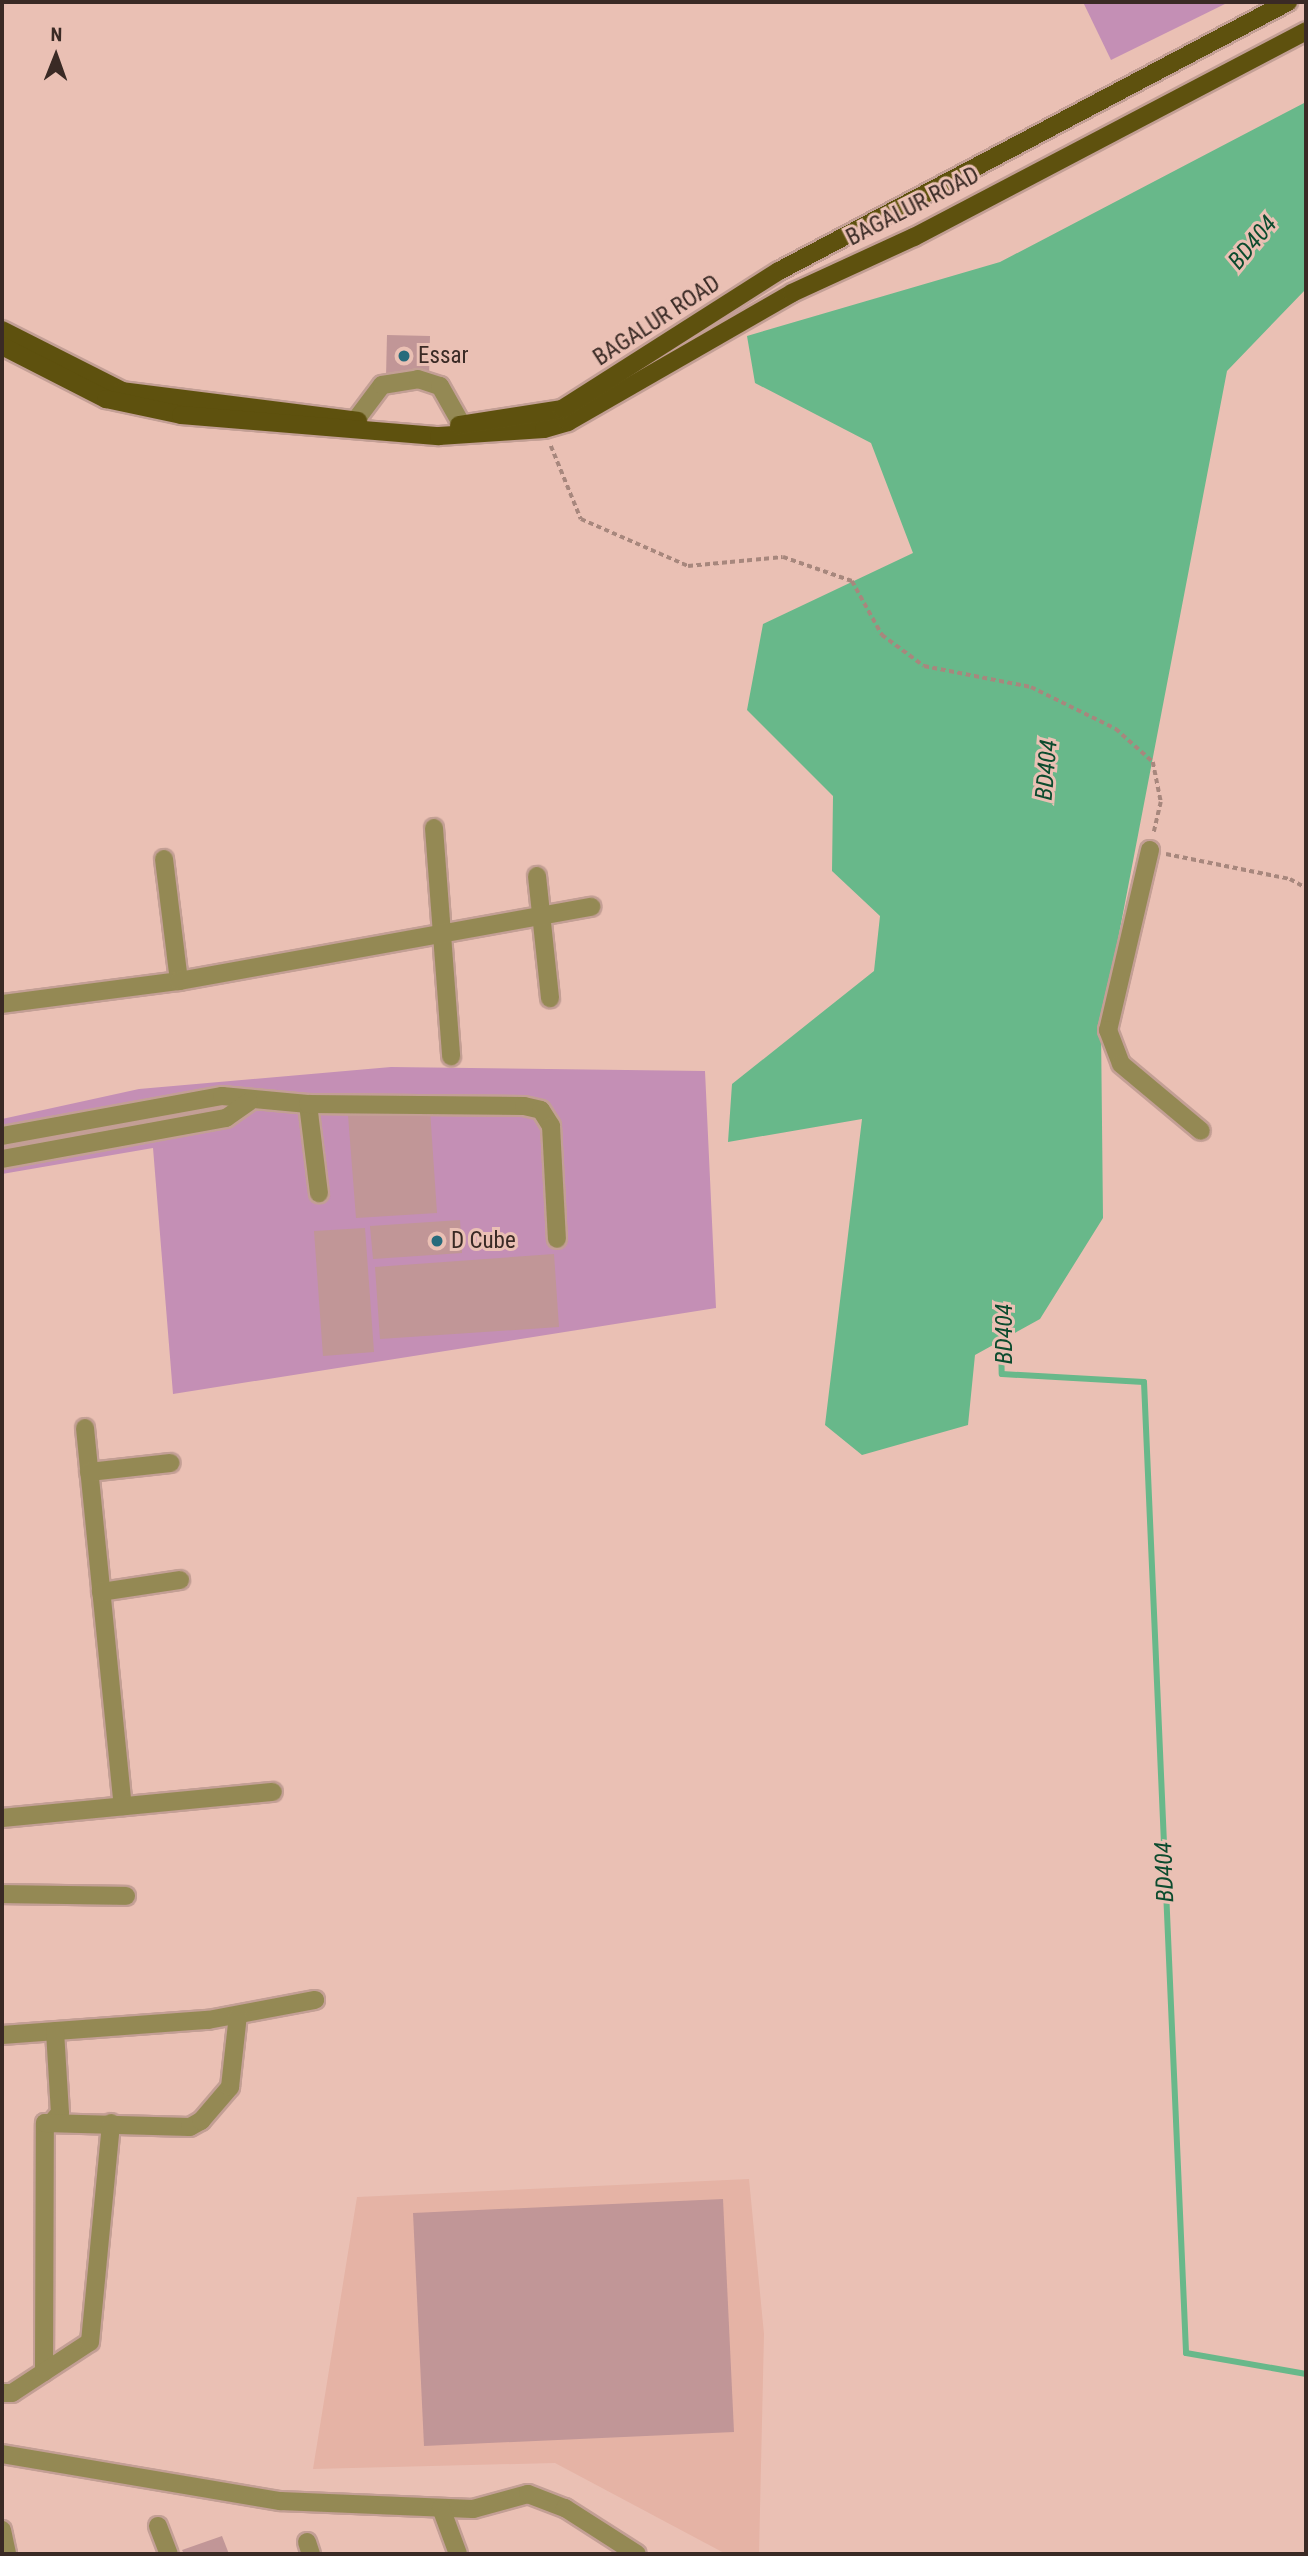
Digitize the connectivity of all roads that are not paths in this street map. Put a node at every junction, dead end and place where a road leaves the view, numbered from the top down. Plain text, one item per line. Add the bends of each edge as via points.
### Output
1 (1288, 2) edge
2 (1306, 31) edge
3 (2, 330) edge
4 (2, 346) edge
5 (355, 421) junction
6 (542, 422) junction
7 (462, 425) junction
8 (434, 828) dead end
9 (1150, 850) road end
10 (164, 859) dead end
11 (537, 876) dead end
12 (592, 907) dead end
13 (544, 916) junction
14 (442, 931) junction
15 (179, 981) junction
16 (550, 998) dead end
17 (2, 1004) edge
18 (451, 1056) dead end
19 (249, 1102) junction
20 (308, 1104) junction
21 (1201, 1131) dead end
22 (2, 1136) edge
23 (2, 1159) edge
24 (318, 1193) dead end
25 (558, 1239) dead end
26 (85, 1428) dead end
27 (171, 1463) dead end
28 (89, 1472) junction
29 (180, 1580) dead end
30 (101, 1592) junction
31 (273, 1792) dead end
32 (123, 1806) junction
33 (2, 1818) edge
34 (2, 1894) edge
35 (126, 1896) dead end
36 (315, 2000) dead end
37 (238, 2015) junction
38 (55, 2031) junction
39 (2, 2035) edge
40 (54, 2120) junction
41 (111, 2123) junction
42 (44, 2372) junction
43 (2, 2393) edge
44 (2, 2454) edge
45 (441, 2508) junction
46 (158, 2526) dead end
47 (2, 2530) edge
48 (2, 2540) edge
49 (7, 2554) edge
50 (169, 2554) edge
51 (458, 2554) edge
52 (637, 2554) edge

1 - 6 main road, BAGALUR ROAD via 779,271
2 - 6 main road, BAGALUR ROAD via 914,237 792,293 568,422
3 - 5 main road, BAGALUR ROAD via 122,391
4 - 6 main road, BAGALUR ROAD via 106,399 181,415 439,436
5 - 7 main road, BAGALUR ROAD
5 - 7 street via 382,385 418,379 440,386
6 - 7 main road, BAGALUR ROAD
8 - 14 street
9 - 21 street via 1108,1030 1121,1064
10 - 15 street
11 - 13 street
12 - 13 street
13 - 14 street
13 - 16 street
14 - 15 street
14 - 18 street
15 - 17 street
19 - 20 street
19 - 22 street via 222,1096
19 - 23 street via 226,1118
20 - 24 street
20 - 25 street via 541,1110 551,1126
26 - 28 street
27 - 28 street
28 - 30 street
29 - 30 street
30 - 32 street
31 - 32 street
32 - 33 street
34 - 35 street
36 - 37 street
37 - 38 street
37 - 41 street via 230,2087 201,2122 190,2127
38 - 39 street
38 - 40 street via 60,2113
40 - 41 street
40 - 42 street via 45,2123 44,2134
41 - 42 street via 90,2342
42 - 43 street
44 - 45 street via 217,2494
45 - 51 street
45 - 52 street via 473,2509 528,2494 565,2508
46 - 50 street
47 - 48 street
48 - 49 street

